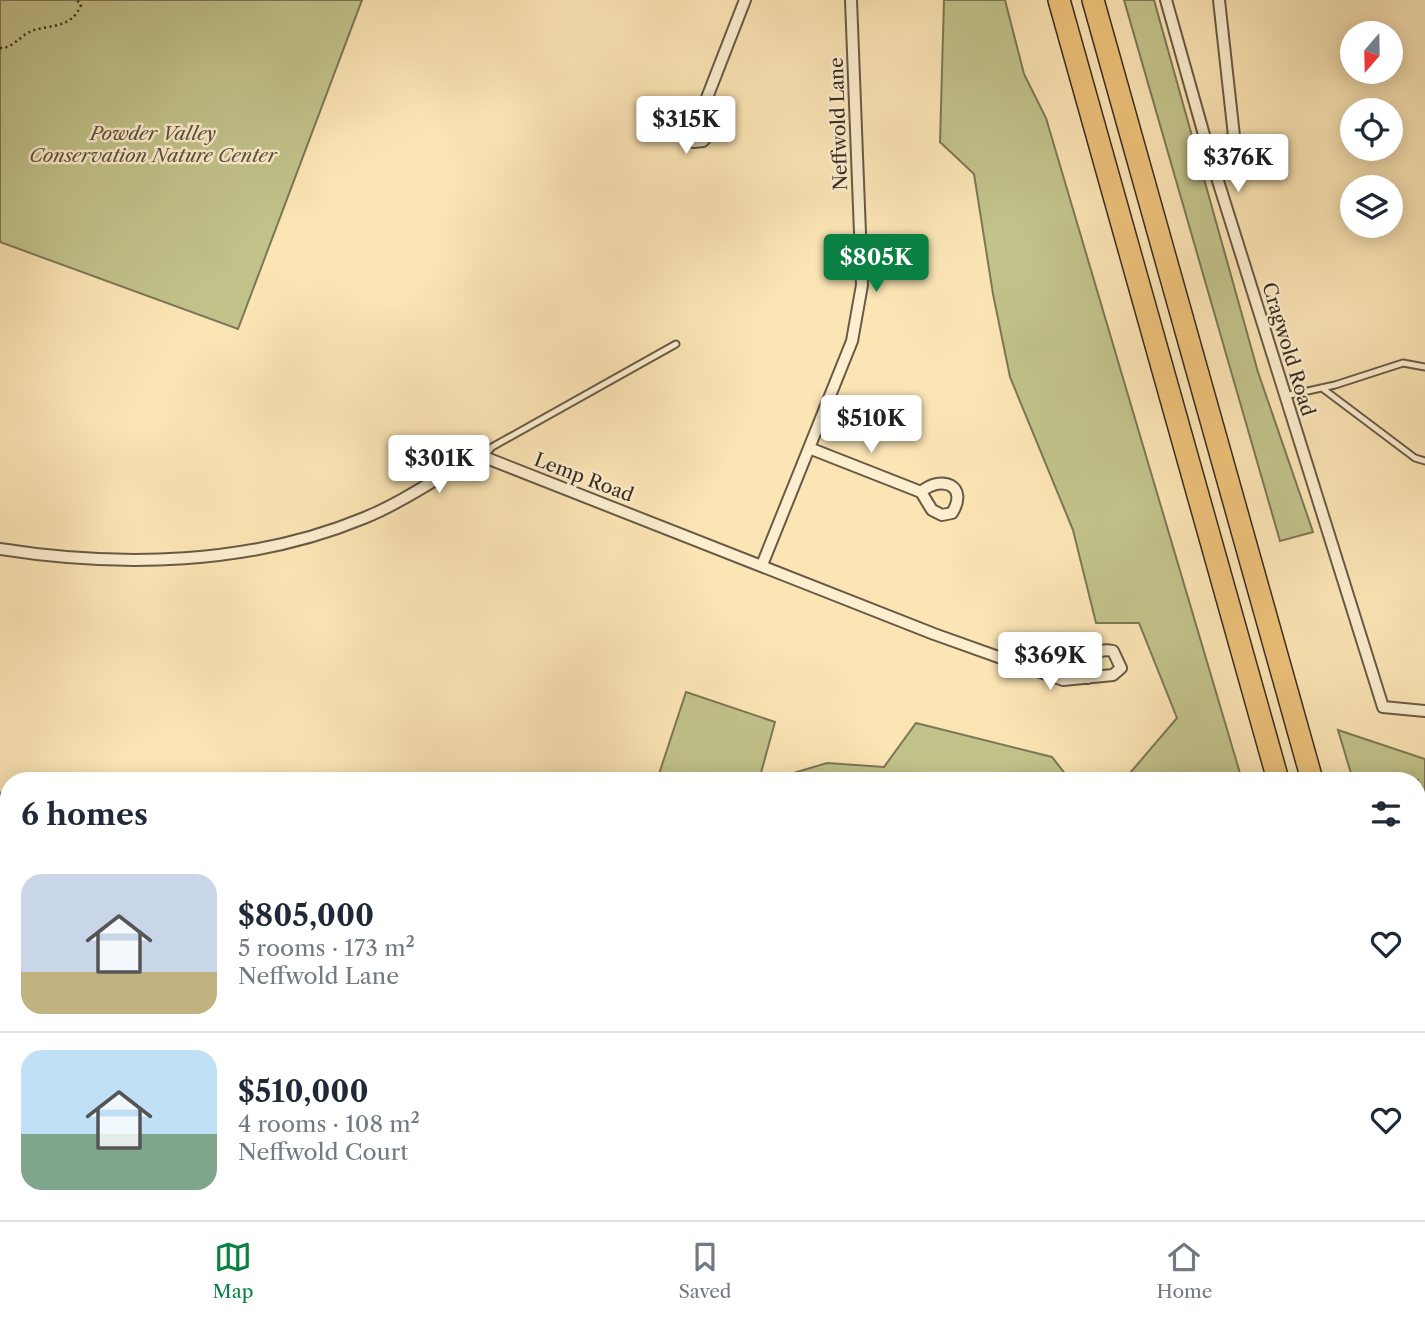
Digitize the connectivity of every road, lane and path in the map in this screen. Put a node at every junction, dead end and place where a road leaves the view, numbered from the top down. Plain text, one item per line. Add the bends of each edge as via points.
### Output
1 (78, 0) edge
2 (745, 0) edge
3 (850, 0) edge
4 (1059, 0) edge
5 (1093, 0) edge
6 (1166, 0) edge
7 (1219, 0) edge
8 (0, 48) edge
9 (703, 107) dead end
10 (1208, 149) junction
11 (676, 344) dead end
12 (1425, 368) edge
13 (1322, 388) junction
14 (1285, 396) junction
15 (809, 448) junction
16 (484, 457) junction
17 (1425, 461) edge
18 (921, 492) dead end
19 (0, 548) edge
20 (762, 565) junction
21 (1088, 678) dead end
22 (1425, 711) edge
23 (1276, 772) edge
24 (1310, 772) edge

1 - 8 path via 78,12 54,29 33,30 7,49
2 - 9 street
3 - 15 street, Neffwold Lane via 862,285 852,341
4 - 23 highway
5 - 24 highway
6 - 10 street, Cragwold Road
7 - 10 street via 1234,136 1223,146
10 - 14 street, Cragwold Road
11 - 16 lane via 492,446
12 - 13 lane via 1403,363
13 - 14 lane
13 - 17 lane
14 - 22 street, Cragwold Road via 1383,707
15 - 18 street
15 - 20 street, Neffwold Lane
16 - 19 street via 472,458 366,518 262,550 181,558 77,558
16 - 20 street, Lemp Road
20 - 21 street, Lemp Road via 1063,680

